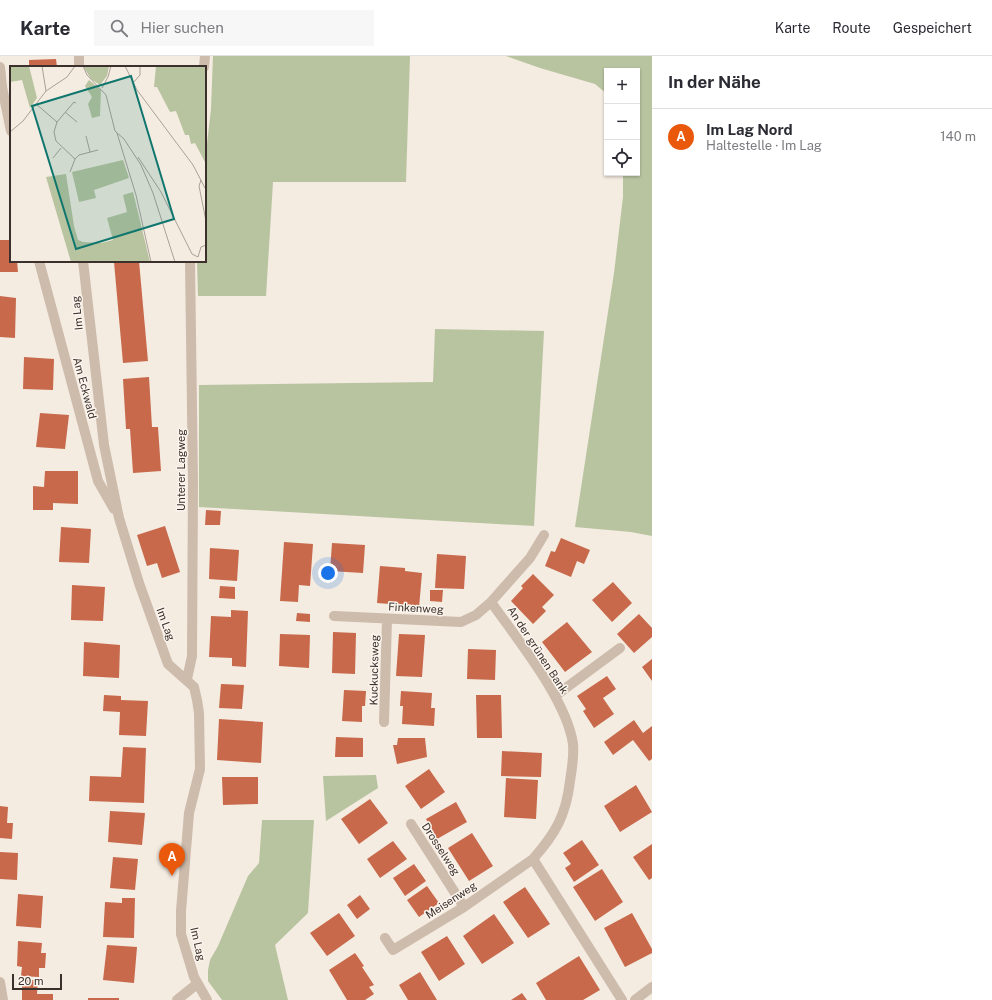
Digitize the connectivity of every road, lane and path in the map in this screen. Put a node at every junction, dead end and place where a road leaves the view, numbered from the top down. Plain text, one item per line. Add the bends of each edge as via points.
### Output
1 (205, 56) edge
2 (204, 66) edge
3 (0, 67) edge
4 (10, 126) edge
5 (39, 262) edge
6 (83, 262) edge
7 (190, 262) edge
8 (119, 518) junction
9 (544, 535) dead end
10 (491, 602) junction
11 (334, 616) dead end
12 (387, 619) junction
13 (620, 648) dead end
14 (187, 679) junction
15 (555, 696) junction
16 (384, 722) dead end
17 (411, 824) dead end
18 (533, 859) junction
19 (464, 907) junction
20 (385, 938) dead end
21 (0, 982) edge
22 (197, 984) junction
23 (652, 987) edge
24 (3, 1000) edge
25 (177, 1000) edge
26 (207, 1000) edge
27 (622, 1000) edge
28 (635, 1000) edge

1 - 2 street
3 - 4 street
5 - 8 street, Am Eckwald via 98,481
6 - 8 street, Im Lag via 104,445
7 - 14 street, Unterer Lagweg via 194,484 192,656
8 - 14 street, Im Lag via 168,664
9 - 10 street, An der grünen Bank via 530,558
10 - 12 street, Finkenweg via 476,615 461,622
10 - 15 street, An der grünen Bank
11 - 12 street, Finkenweg
12 - 16 street, Kuckucksweg
13 - 15 street
14 - 22 street, Im Lag via 194,687 199,713 200,769 189,813 181,934
15 - 18 street, An der grünen Bank via 567,721 573,745 568,797 557,828
17 - 19 street, Drosselweg
18 - 19 street, Meisenweg
18 - 27 street
19 - 20 street, Meisenweg via 393,950
21 - 24 street
22 - 25 street
22 - 26 street, Im Lag
23 - 28 street

